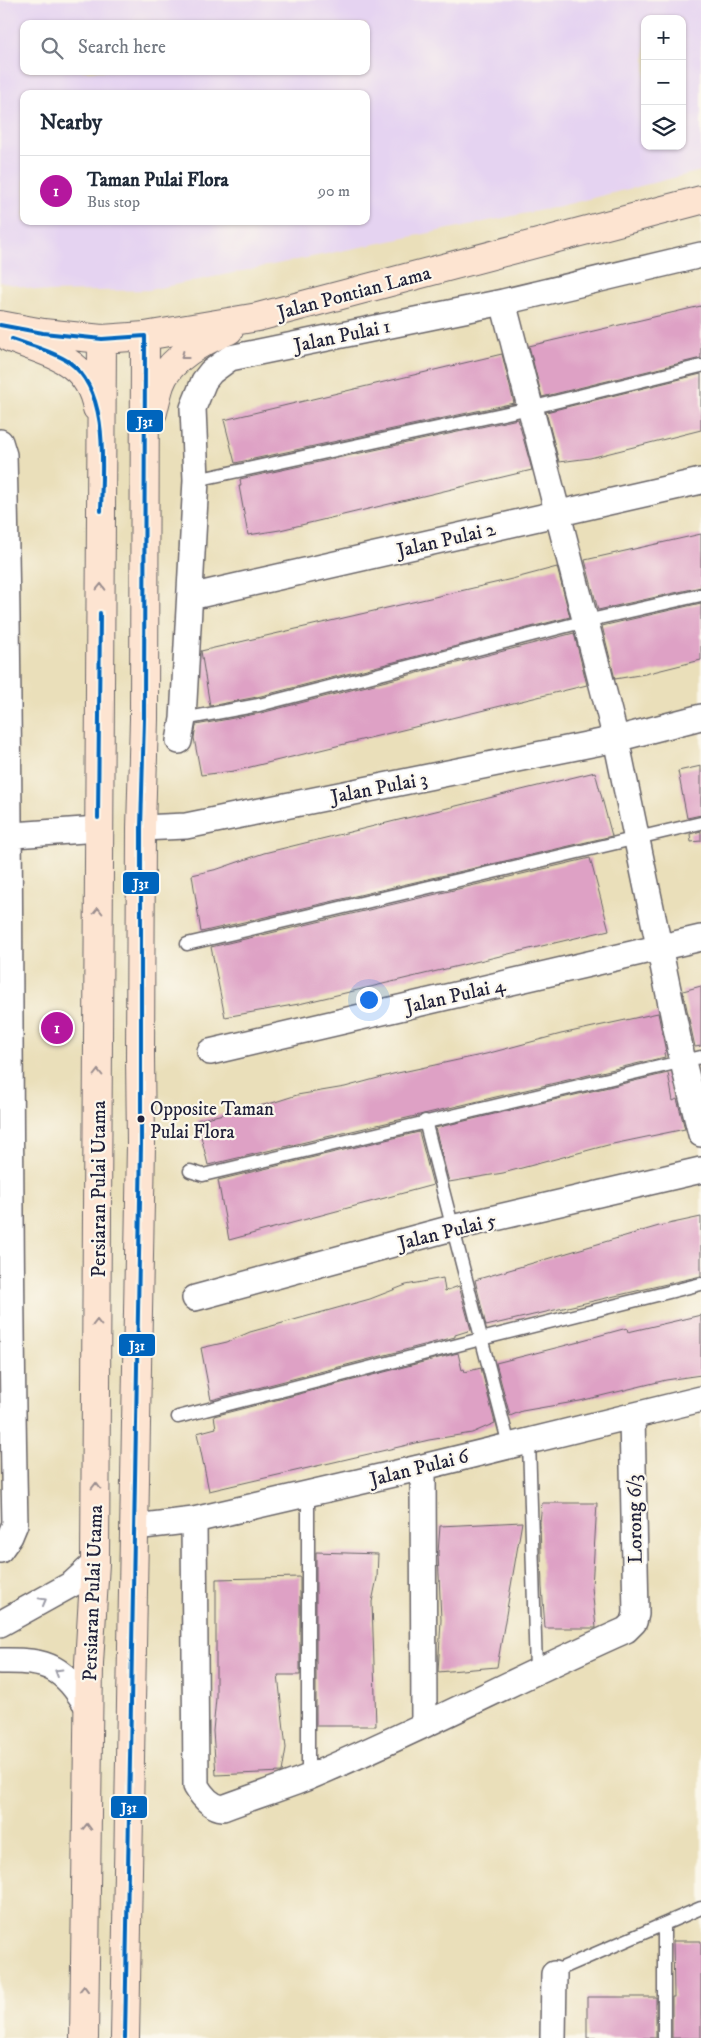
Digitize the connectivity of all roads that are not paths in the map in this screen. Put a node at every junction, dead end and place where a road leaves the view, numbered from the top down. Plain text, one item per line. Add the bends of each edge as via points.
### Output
1 (701, 200) edge
2 (701, 255) edge
3 (503, 302) junction
4 (258, 318) junction
5 (0, 325) edge
6 (0, 334) edge
7 (145, 336) junction
8 (102, 339) junction
9 (701, 366) edge
10 (530, 408) junction
11 (102, 437) junction
12 (0, 442) edge
13 (144, 453) junction
14 (196, 480) junction
15 (701, 481) edge
16 (558, 514) junction
17 (701, 594) edge
18 (190, 597) junction
19 (4, 621) edge
20 (586, 621) junction
21 (701, 717) edge
22 (181, 730) joint
23 (616, 739) junction
24 (701, 823) edge
25 (98, 828) junction
26 (142, 828) junction
27 (4, 836) edge
28 (636, 838) junction
29 (701, 938) edge
30 (187, 944) dead end
31 (659, 948) junction
32 (210, 1052) dead end
33 (692, 1060) edge
34 (5, 1097) edge
35 (426, 1121) junction
36 (701, 1134) edge
37 (701, 1170) edge
38 (190, 1171) dead end
39 (452, 1228) junction
40 (701, 1284) edge
41 (195, 1298) dead end
42 (5, 1317) edge
43 (481, 1339) junction
44 (701, 1399) edge
45 (632, 1416) junction
46 (178, 1417) dead end
47 (519, 1443) junction
48 (423, 1467) junction
49 (308, 1494) junction
50 (194, 1520) junction
51 (135, 1527) junction
52 (0, 1550) edge
53 (96, 1562) junction
54 (0, 1624) edge
55 (0, 1661) edge
56 (536, 1670) junction
57 (89, 1709) junction
58 (424, 1725) junction
59 (308, 1777) junction
60 (701, 1908) edge
61 (664, 1925) junction
62 (554, 1974) joint
63 (84, 2038) edge
64 (125, 2038) edge
65 (553, 2038) edge
66 (664, 2038) edge

1 - 4 main road, Jalan Pontian Lama
2 - 3 street, Jalan Pulai 1
3 - 10 street
3 - 14 street, Jalan Pulai 1 via 230,358 204,381 193,408
4 - 7 main road, Jalan Pontian Lama
4 -> 13 main road via 207,339 169,367 160,384
5 - 8 main road, Jalan Pontian Lama
6 - 11 main road via 70,362 82,373 96,402
7 - 8 main road, Jalan Pontian Lama
7 - 13 main road, Persiaran Pulai Utama
8 - 11 main road, Persiaran Pulai Utama
9 - 10 lane
10 - 14 lane
10 - 16 street
25 -> 11 main road, Persiaran Pulai Utama
12 - 19 street via 4,455
13 - 26 main road, Persiaran Pulai Utama
14 - 18 street, Jalan Pulai 1
15 - 16 street, Jalan Pulai 2
16 - 18 street, Jalan Pulai 2
16 - 20 street
17 - 20 lane
18 - 22 street, Jalan Pulai 1
19 - 27 street
20 - 22 lane via 259,705
20 - 23 street
21 - 23 street, Jalan Pulai 3
23 - 26 street, Jalan Pulai 3 via 186,826
23 - 28 street
24 - 28 lane
25 - 26 main road
25 - 27 street
53 -> 25 main road, Persiaran Pulai Utama
26 - 51 main road, Persiaran Pulai Utama
27 - 34 street
28 - 30 lane
28 - 31 street
29 - 31 street, Jalan Pulai 4
31 - 32 street, Jalan Pulai 4
31 - 33 street
33 - 35 lane
33 - 36 street
34 - 42 street
35 - 38 lane via 203,1175
35 - 39 lane
37 - 39 street, Jalan Pulai 5
39 - 41 street, Jalan Pulai 5
39 - 43 lane
40 - 43 lane
42 - 52 street via 15,1524
43 - 46 lane
43 - 47 lane
44 - 45 street, Jalan Pulai 6
45 - 47 street, Jalan Pulai 6
45 - 56 street, Lorong 6/3 via 634,1622 626,1630
47 - 48 street, Jalan Pulai 6
47 - 56 lane
48 - 49 street, Jalan Pulai 6
48 - 58 street
49 - 50 street, Jalan Pulai 6
49 - 59 lane
50 - 51 street, Jalan Pulai 6
50 - 59 street via 196,1786 205,1798 224,1808
51 - 64 main road, Persiaran Pulai Utama
54 -> 53 street via 72,1584
53 - 57 main road, Persiaran Pulai Utama via 88,1663
57 -> 55 street via 60,1672 39,1662
56 - 58 street
63 -> 57 main road, Persiaran Pulai Utama
58 - 59 street
60 - 61 lane
61 - 62 lane
61 - 66 lane
62 - 65 street

